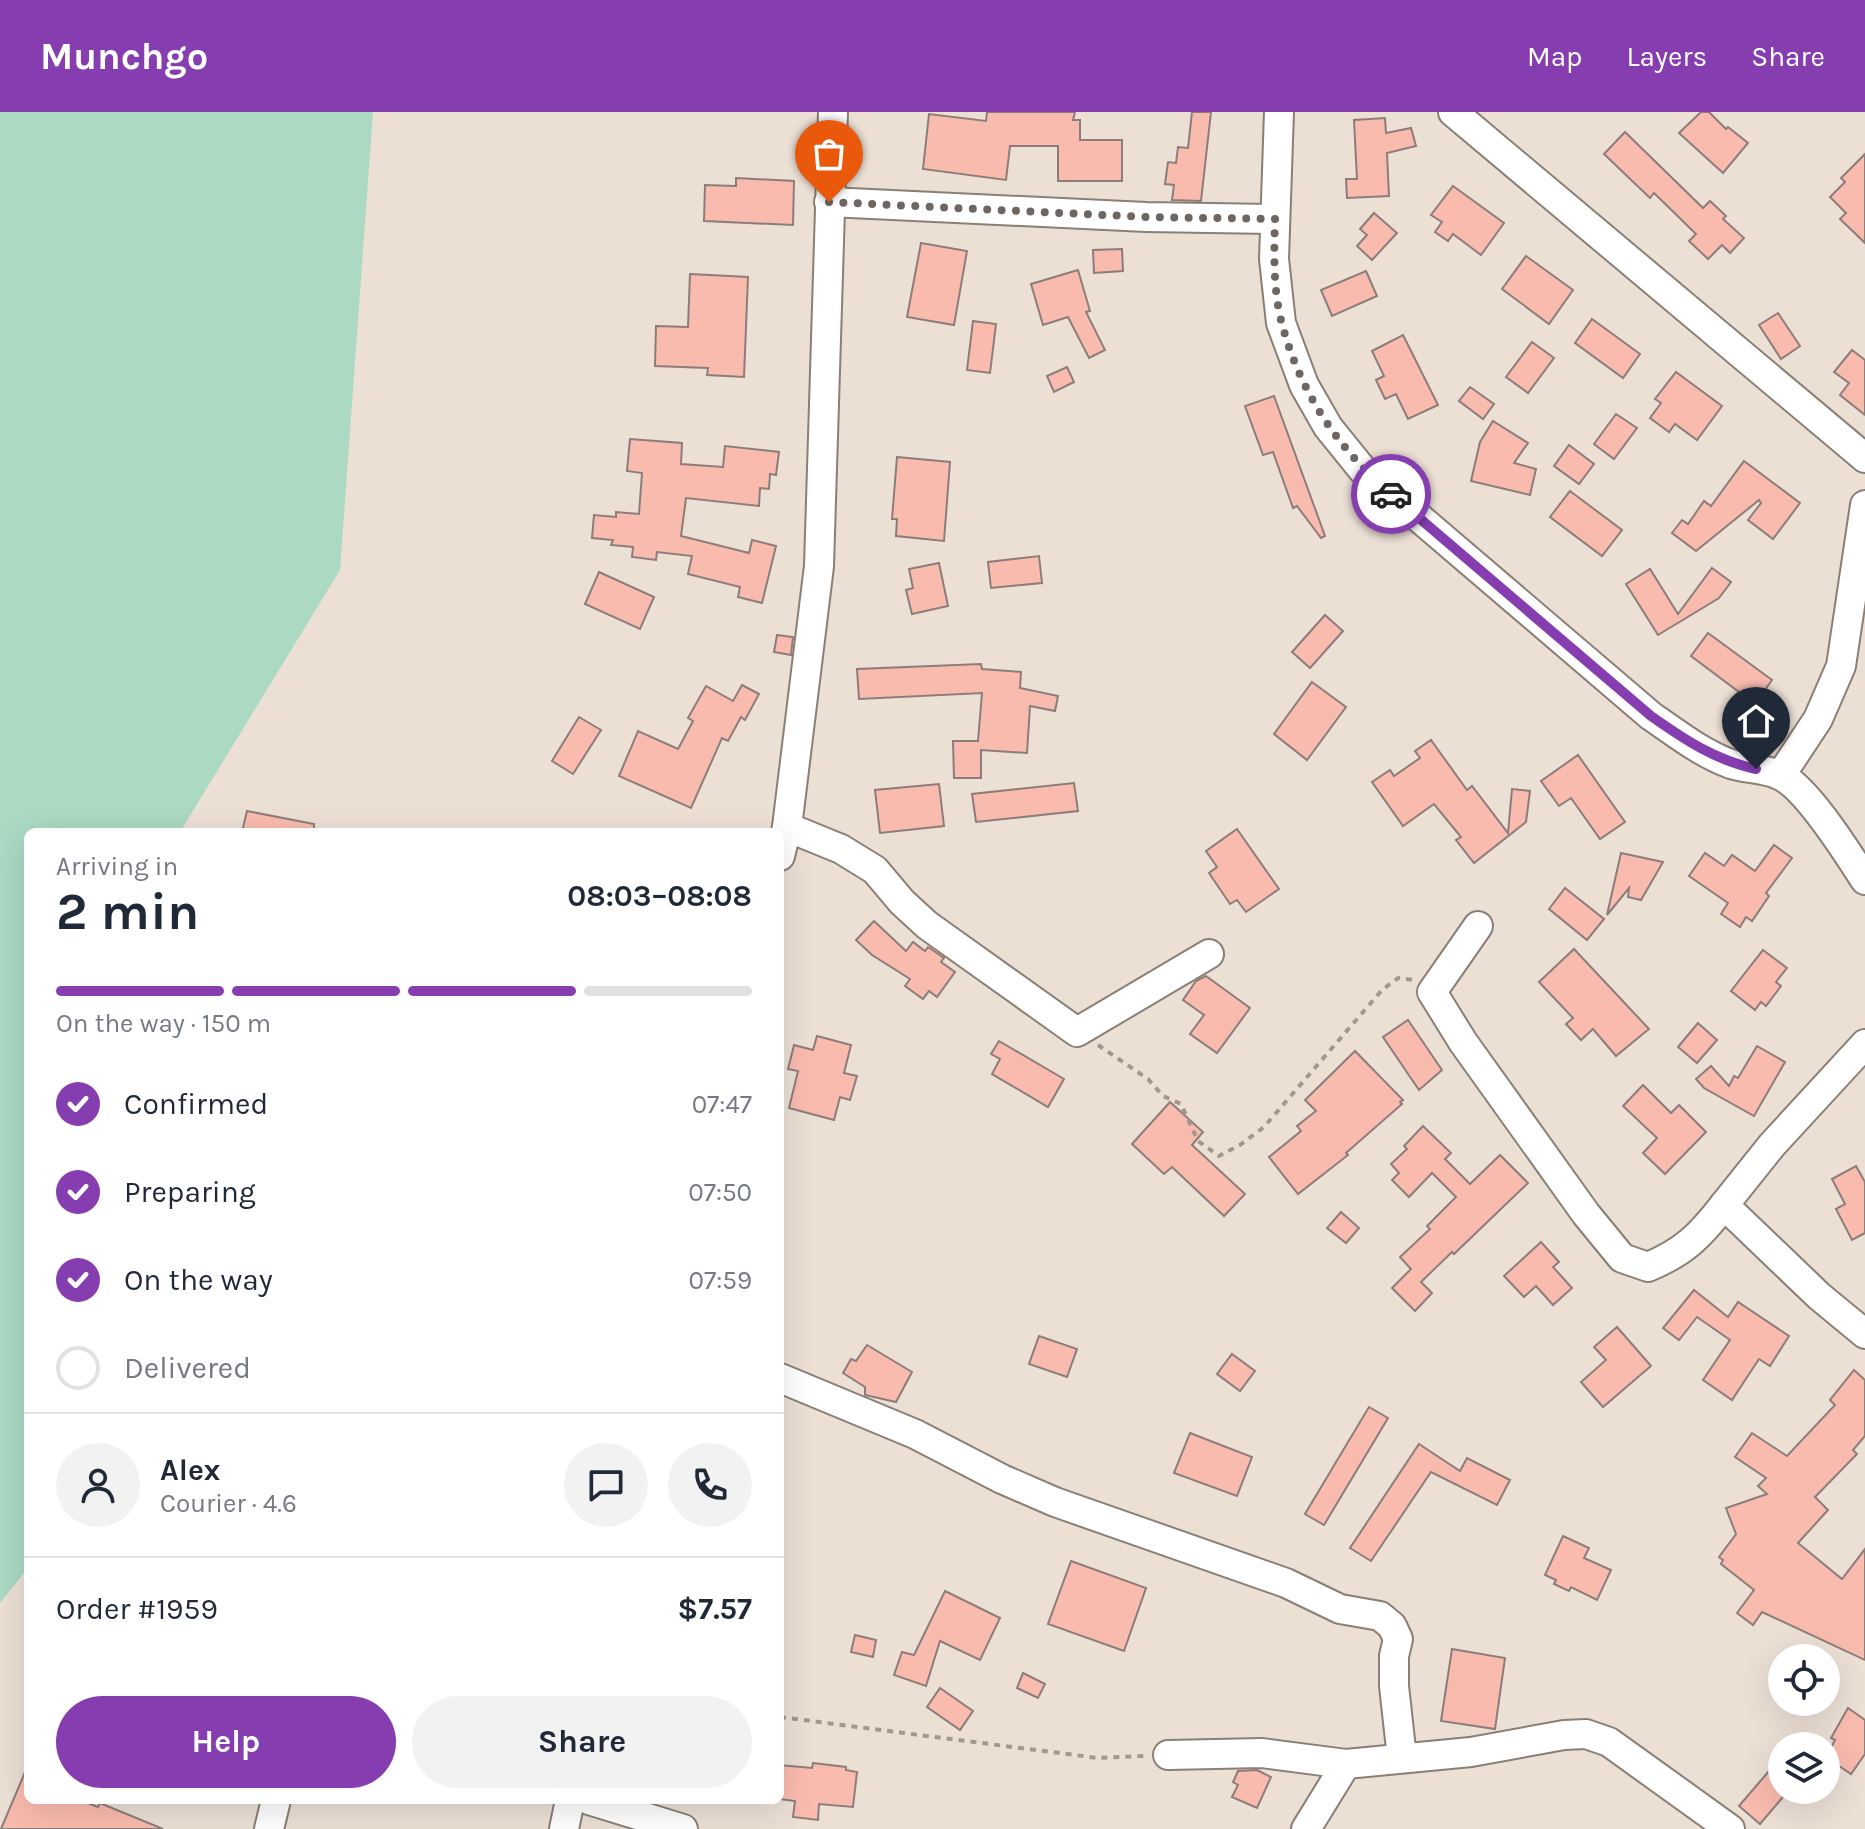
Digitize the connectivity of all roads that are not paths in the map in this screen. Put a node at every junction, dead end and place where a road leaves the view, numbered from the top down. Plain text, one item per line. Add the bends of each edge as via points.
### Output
1 (833, 112) edge
2 (1279, 112) edge
3 (1453, 112) edge
4 (829, 202) junction
5 (1275, 219) junction
6 (1865, 458) edge
7 (1865, 505) edge
8 (1781, 775) junction
9 (787, 827) junction
10 (784, 839) edge
11 (1865, 880) edge
12 (1478, 926) dead end
13 (1209, 954) dead end
14 (1865, 1044) edge
15 (1724, 1205) junction
16 (1865, 1334) edge
17 (784, 1380) edge
18 (1168, 1755) road end
19 (1402, 1758) junction
20 (1346, 1764) junction
21 (275, 1804) edge
22 (569, 1804) edge
23 (602, 1804) edge
24 (269, 1829) edge
25 (564, 1829) edge
26 (683, 1829) edge
27 (1306, 1829) edge
28 (1730, 1829) edge

1 - 4 street
2 - 5 street
3 - 6 street
4 - 5 street
4 - 9 street via 819,566
5 - 8 street via 1281,323 1304,385 1328,427 1362,469 1651,716 1731,764
7 - 8 street via 1841,666 1818,719
8 - 11 street via 1831,828
9 - 10 street
9 - 13 street via 875,870 927,925 1077,1032
12 - 15 street via 1432,992 1577,1202 1622,1258 1648,1267 1674,1256 1699,1237
14 - 15 street
15 - 16 street
17 - 19 street via 915,1434 1055,1502 1286,1583 1340,1609 1380,1616 1398,1639 1394,1686
18 - 20 street via 1262,1753
19 - 20 street
19 - 28 street via 1586,1734 1609,1742
20 - 27 street
21 - 24 street
22 - 25 street
23 - 26 street

